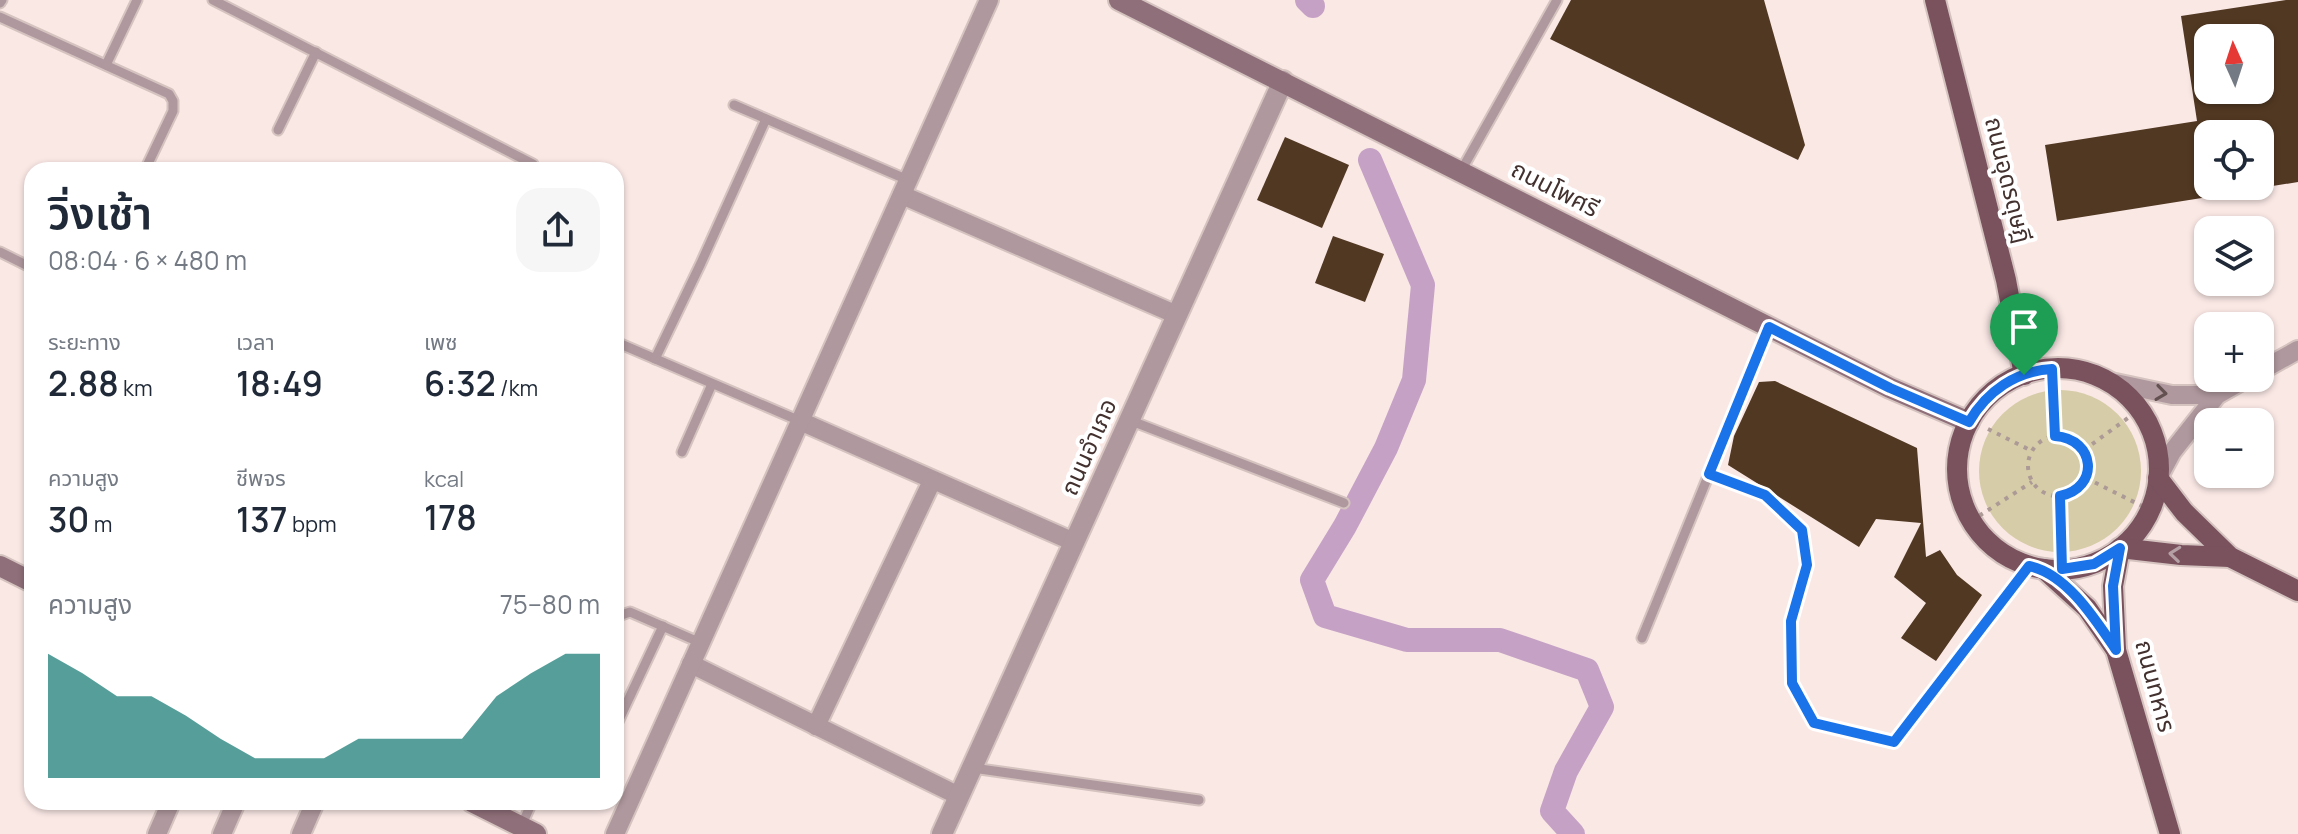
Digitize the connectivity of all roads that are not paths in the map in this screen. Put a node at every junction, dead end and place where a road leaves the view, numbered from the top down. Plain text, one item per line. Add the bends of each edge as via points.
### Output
1 (137, 0) edge
2 (213, 0) edge
3 (989, 0) edge
4 (1119, 0) edge
5 (1557, 0) edge
6 (1935, 0) edge
7 (0, 17) edge
8 (316, 52) junction
9 (106, 65) junction
10 (1283, 81) junction
11 (734, 105) dead end
12 (766, 119) junction
13 (278, 130) dead end
14 (149, 162) edge
15 (529, 162) edge
16 (1461, 171) junction
17 (905, 188) junction
18 (3, 254) edge
19 (24, 264) edge
20 (0, 268) edge
21 (1177, 315) junction
22 (1769, 327) junction
23 (624, 345) edge
24 (2298, 350) edge
25 (655, 359) junction
26 (2274, 363) edge
27 (2024, 375) junction
28 (2106, 381) junction
29 (712, 384) junction
30 (2222, 392) edge
31 (2217, 395) junction
32 (1129, 420) junction
33 (800, 421) junction
34 (1969, 421) junction
35 (682, 452) dead end
36 (1709, 474) junction
37 (2158, 478) junction
38 (932, 481) junction
39 (1344, 503) dead end
40 (1074, 542) junction
41 (2120, 548) junction
42 (2230, 557) junction
43 (0, 567) edge
44 (2045, 568) junction
45 (24, 578) edge
46 (2298, 591) edge
47 (624, 614) edge
48 (663, 626) junction
49 (1642, 638) dead end
50 (701, 643) junction
51 (2116, 650) junction
52 (691, 664) junction
53 (624, 698) edge
54 (816, 726) junction
55 (973, 768) junction
56 (959, 796) junction
57 (1199, 800) dead end
58 (168, 810) edge
59 (232, 810) edge
60 (312, 810) edge
61 (488, 810) edge
62 (531, 810) edge
63 (529, 830) edge
64 (157, 834) edge
65 (222, 834) edge
66 (301, 834) edge
67 (615, 834) edge
68 (942, 834) edge
69 (2170, 834) edge

1 - 9 lane
2 - 8 lane
3 - 17 street
4 - 10 main road, ถนนโพศรี
5 - 16 lane
6 - 27 main road, ถนนอุดรดุษฎี via 2006,280
7 - 9 lane
8 - 13 lane
8 - 15 lane
9 - 14 lane via 169,94 173,101
10 - 16 main road, ถนนโพศรี
10 - 21 street, ถนนอำเภอ
11 - 12 lane
12 - 17 lane
12 - 25 lane
16 - 22 main road, ถนนโพศรี
17 - 21 street
17 - 33 street
18 - 19 lane
18 - 20 lane
21 - 32 street, ถนนอำเภอ
22 - 34 main road, ถนนโพศรี
22 - 36 lane
23 - 25 lane
24 - 26 street
25 - 29 lane
27 - 28 main road via 2052,369
27 - 34 main road via 1986,398
28 -> 31 street via 2172,395
28 - 37 main road via 2139,410 2156,444
29 - 33 lane
29 - 35 lane
30 - 31 street
31 - 37 street
32 - 39 lane
32 - 40 street, ถนนอำเภอ
33 - 38 street
33 - 50 street
34 - 44 main road via 1957,463 1963,507 1989,544 2008,557
36 - 44 lane via 1765,495 1802,530 1807,565 1791,621 1792,683 1814,723 1894,742
36 - 49 lane
37 - 41 main road via 2142,525
37 - 42 main road
38 - 40 street
38 - 54 street
40 - 55 street, ถนนอำเภอ
42 -> 41 main road
41 - 44 main road via 2094,564
41 - 51 main road, ถนนทหาร via 2113,586
42 - 46 main road
43 - 45 main road
44 - 51 main road via 2087,608
47 - 48 lane
48 - 50 lane
48 - 53 lane
50 - 52 street
51 - 69 main road, ถนนทหาร
52 - 54 street
52 - 67 street
54 - 56 street
55 - 56 street, ถนนอำเภอ
55 - 57 lane
56 - 68 street, ถนนอำเภอ
58 - 64 street
59 - 65 street
60 - 66 street
61 - 63 main road
62 - 63 lane

